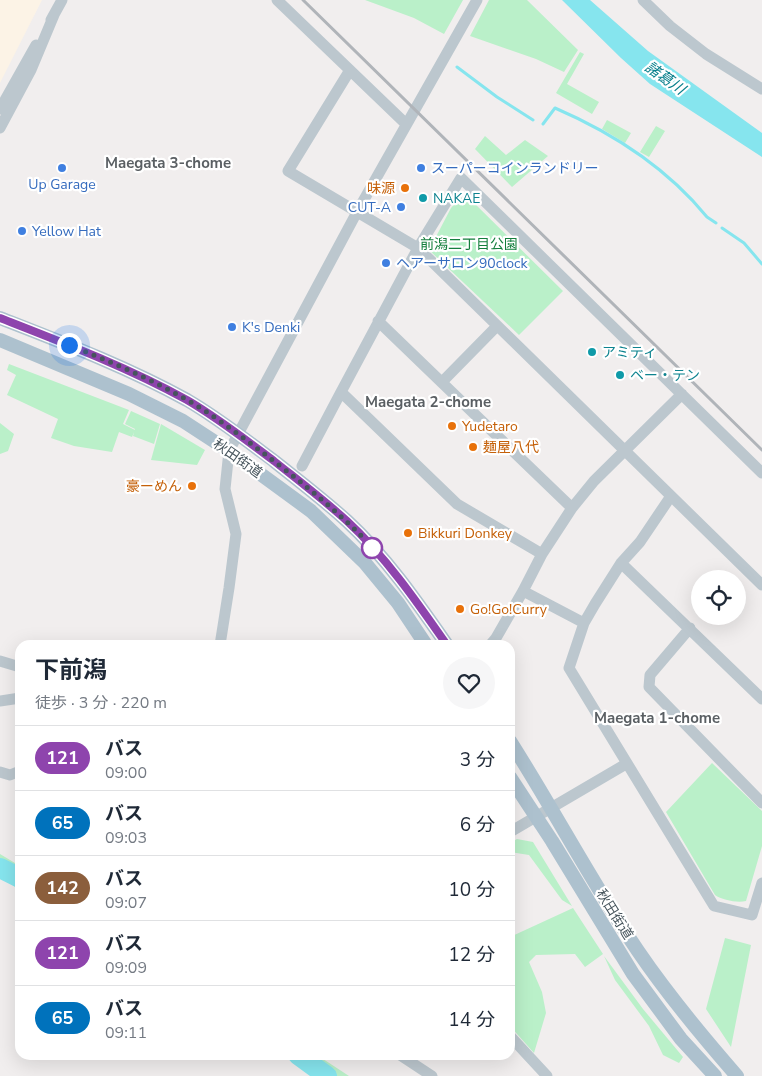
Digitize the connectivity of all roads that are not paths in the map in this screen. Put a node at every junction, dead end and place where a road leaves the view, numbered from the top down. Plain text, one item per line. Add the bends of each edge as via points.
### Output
1 (62, 0) edge
2 (277, 0) edge
3 (476, 0) edge
4 (642, 0) edge
5 (54, 15) junction
6 (350, 70) junction
7 (762, 89) edge
8 (0, 109) edge
9 (406, 124) junction
10 (0, 128) edge
11 (356, 212) junction
12 (418, 248) junction
13 (0, 318) edge
14 (378, 321) junction
15 (497, 326) junction
16 (0, 340) edge
17 (442, 382) junction
18 (342, 392) junction
19 (682, 394) junction
20 (238, 434) junction
21 (229, 451) junction
22 (625, 452) junction
23 (302, 466) dead end
24 (762, 473) edge
25 (671, 496) junction
26 (572, 508) junction
27 (542, 554) junction
28 (622, 563) junction
29 (762, 585) edge
30 (523, 591) junction
31 (584, 623) junction
32 (690, 628) junction
33 (221, 640) edge
34 (423, 640) edge
35 (444, 640) edge
36 (493, 640) edge
37 (0, 661) edge
38 (15, 666) edge
39 (762, 698) edge
40 (15, 699) edge
41 (0, 701) edge
42 (515, 749) edge
43 (626, 764) junction
44 (0, 772) edge
45 (15, 773) edge
46 (515, 785) edge
47 (762, 803) edge
48 (550, 808) junction
49 (536, 817) junction
50 (515, 829) edge
51 (762, 883) edge
52 (515, 1041) edge
53 (408, 1060) edge
54 (432, 1076) edge
55 (547, 1076) edge
56 (715, 1076) edge
57 (737, 1076) edge

1 - 5 street
2 - 6 street
3 - 9 street
4 - 7 street via 706,54
5 - 8 street
5 - 10 street via 31,70
6 - 9 street
6 - 11 street via 288,171
9 - 11 street
11 - 12 street
11 - 20 street
12 - 14 street
12 - 15 street
12 - 19 street via 461,178
13 - 20 main road, 秋田街道 via 142,377 188,401
14 - 17 street
14 - 18 street
15 - 17 street
15 - 22 street
16 - 21 main road, 秋田街道 via 129,394 183,421
17 - 26 street
18 - 23 street
18 - 27 street via 458,504
19 - 22 street
19 - 24 street
20 - 21 street
20 - 35 main road, 秋田街道 via 349,523 414,596
21 - 33 street via 225,489 236,534
21 - 34 main road, 秋田街道 via 311,511 365,563
22 - 25 street
22 - 26 street via 594,481
25 - 28 street
25 - 29 street
26 - 27 street
27 - 30 street
28 - 31 street
28 - 32 street
30 - 31 street
30 - 36 street
31 - 43 street via 569,668
32 - 39 street
32 - 47 street via 650,675 649,687
37 - 38 street
40 - 41 street
42 - 48 main road, 秋田街道
43 - 48 street
43 - 51 street via 714,906 752,915
44 - 45 street
46 - 49 main road, 秋田街道
48 - 49 street
48 - 57 main road, 秋田街道 via 638,951 706,1041
49 - 50 street
49 - 56 main road, 秋田街道 via 634,974 681,1039
52 - 55 street
53 - 54 street

